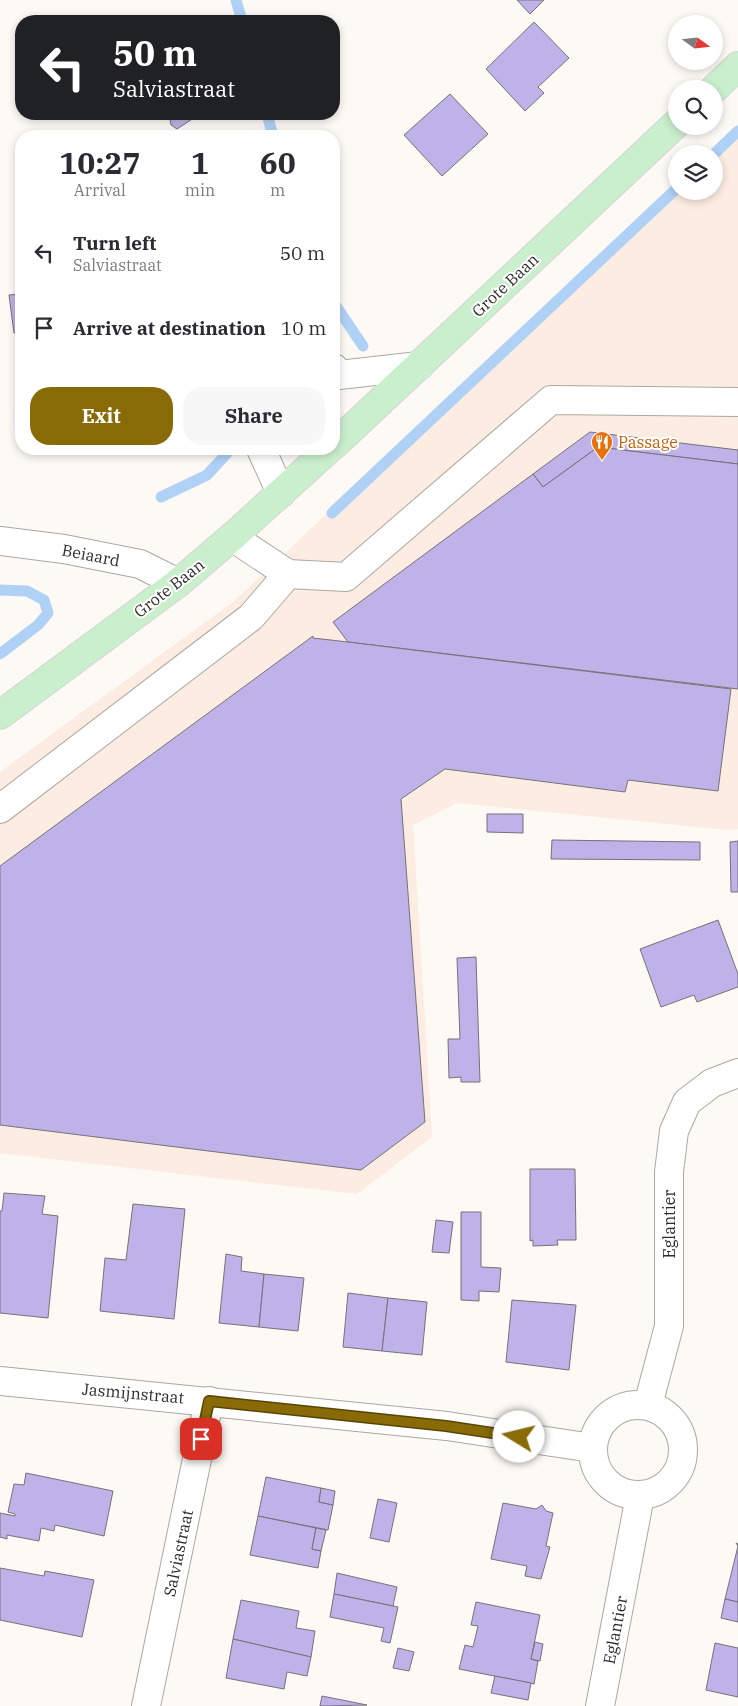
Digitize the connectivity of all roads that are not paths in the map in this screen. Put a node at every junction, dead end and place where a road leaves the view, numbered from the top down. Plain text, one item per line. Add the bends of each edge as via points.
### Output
1 (738, 66) edge
2 (723, 80) edge
3 (668, 132) edge
4 (419, 366) junction
5 (340, 375) edge
6 (738, 402) edge
7 (340, 439) edge
8 (264, 455) edge
9 (322, 455) edge
10 (281, 493) junction
11 (232, 537) junction
12 (0, 541) edge
13 (288, 574) junction
14 (178, 583) junction
15 (0, 715) edge
16 (0, 809) edge
17 (738, 1073) edge
18 (0, 1381) edge
19 (209, 1401) junction
20 (648, 1405) junction
21 (592, 1448) junction
22 (640, 1496) junction
23 (146, 1706) edge
24 (600, 1706) edge

1 - 2 main road
3 - 4 main road, Grote Baan
4 - 5 street
4 - 7 main road, Grote Baan
6 - 13 street via 551,400 346,577
8 - 10 street
9 - 10 main road, Grote Baan
10 - 11 main road, Grote Baan
11 - 13 street
11 - 14 main road, Grote Baan
12 - 14 street, Beiaard via 140,564
13 - 16 street via 251,617
14 - 15 main road, Grote Baan
17 - 20 street, Eglantier via 712,1083 687,1102 674,1131 669,1172 669,1326
18 - 19 street, Jasmijnstraat
19 - 21 street, Jasmijnstraat via 446,1426
19 - 23 street, Salviastraat
20 - 21 street via 632,1404 608,1415 598,1427
20 - 22 street via 670,1417 678,1427 683,1442 683,1460 676,1475 662,1488
21 - 22 street via 601,1477 610,1486 629,1495
22 - 24 street, Eglantier

